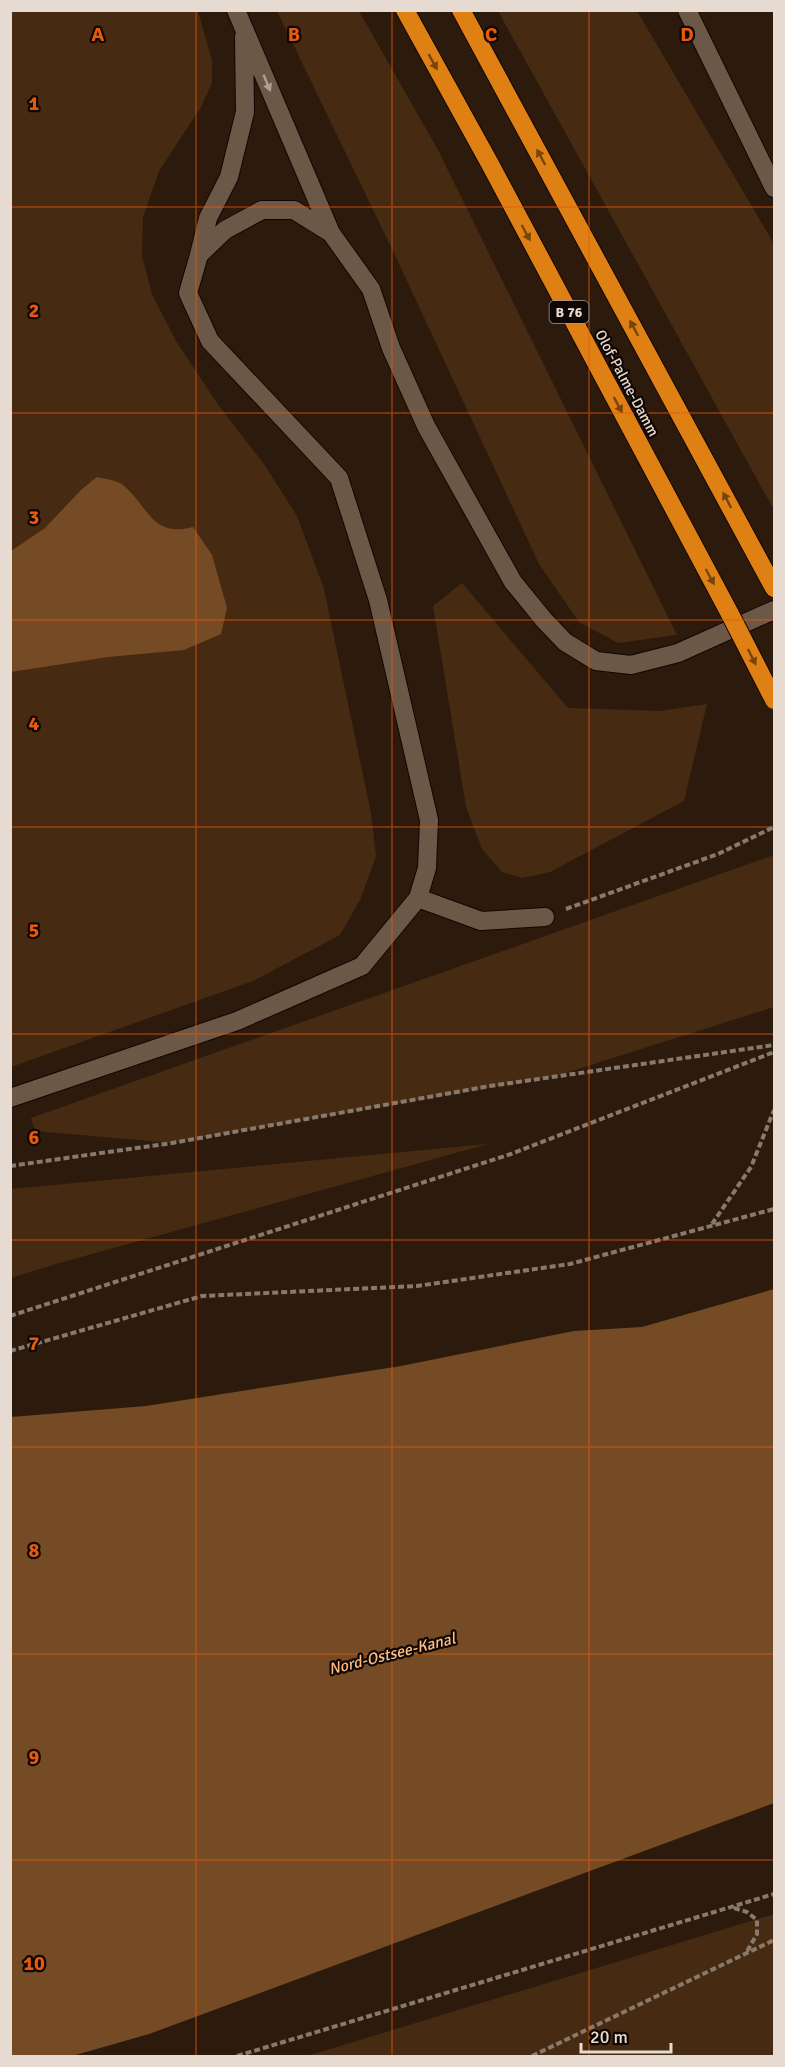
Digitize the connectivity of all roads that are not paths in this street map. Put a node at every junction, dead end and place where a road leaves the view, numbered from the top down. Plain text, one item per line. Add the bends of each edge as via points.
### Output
1 (236, 10) edge
2 (405, 10) edge
3 (461, 10) edge
4 (687, 10) edge
5 (244, 30) junction
6 (774, 188) edge
7 (331, 233) junction
8 (199, 255) junction
9 (774, 588) edge
10 (774, 610) edge
11 (774, 700) edge
12 (418, 898) junction
13 (545, 917) road end
14 (10, 1098) edge

1 - 5 lane
2 -> 11 highway, Olof-Palme-Damm / B 76, bridge
9 -> 3 highway, Olof-Palme-Damm
4 - 6 lane
5 -> 7 lane
5 - 8 lane via 245,112 229,177 208,218
7 - 8 lane via 294,210 262,210 225,230
7 - 10 lane via 371,289 426,426 513,582 565,642 596,662 631,665 678,653
8 - 12 lane via 188,293 210,341 339,478 378,600 429,820 427,868
12 - 13 lane via 481,921
12 - 14 lane via 362,966 237,1021

